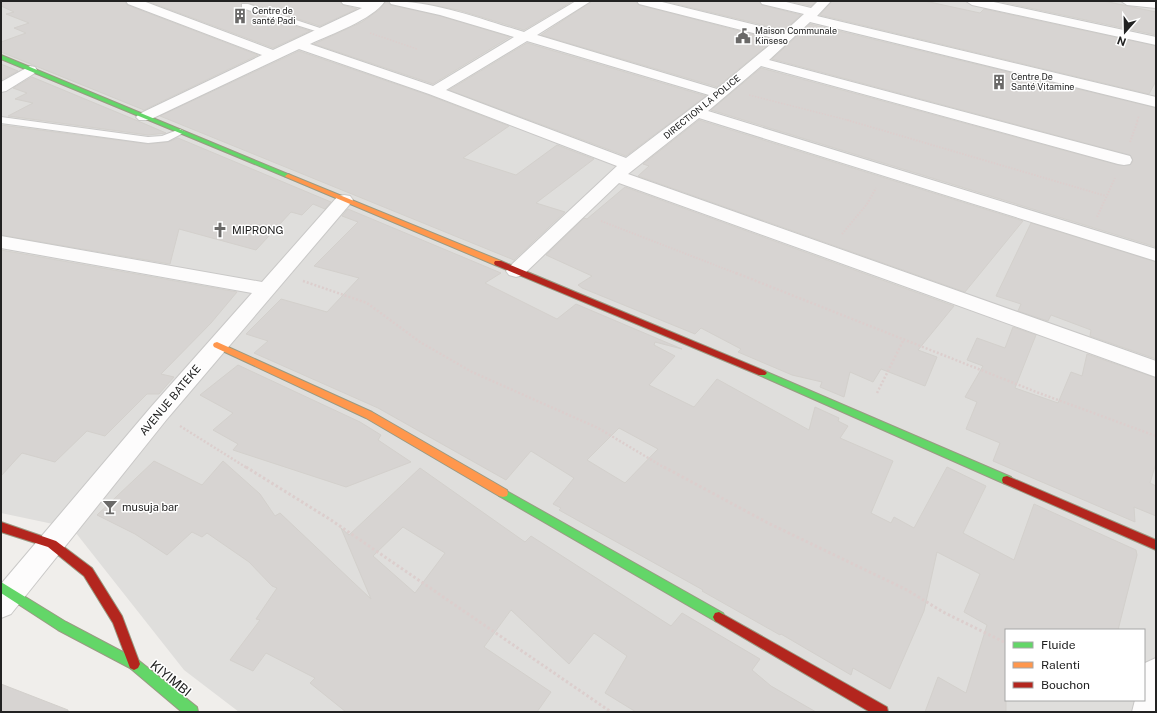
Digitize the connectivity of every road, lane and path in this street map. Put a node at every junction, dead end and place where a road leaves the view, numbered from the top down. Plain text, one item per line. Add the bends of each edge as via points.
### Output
1 (132, 1) edge
2 (347, 1) edge
3 (395, 1) edge
4 (585, 1) edge
5 (643, 1) edge
6 (766, 1) edge
7 (825, 1) edge
8 (972, 1) edge
9 (1127, 1) edge
10 (376, 4) edge
11 (1156, 4) edge
12 (245, 6) dead end
13 (811, 15) junction
14 (343, 23) junction
15 (324, 31) junction
16 (527, 37) junction
17 (788, 37) junction
18 (1156, 41) edge
19 (298, 44) junction
20 (417, 49) dead end
21 (274, 55) junction
22 (1, 57) edge
23 (758, 61) junction
24 (30, 70) junction
25 (1, 88) edge
26 (434, 91) junction
27 (723, 91) junction
28 (1156, 102) edge
29 (696, 112) junction
30 (144, 117) junction
31 (1, 120) edge
32 (180, 132) junction
33 (1124, 160) dead end
34 (622, 170) junction
35 (876, 188) dead end
36 (1106, 196) dead end
37 (344, 200) junction
38 (578, 212) junction
39 (1, 242) edge
40 (830, 253) junction
41 (1156, 254) edge
42 (516, 271) junction
43 (273, 281) junction
44 (904, 339) junction
45 (217, 345) junction
46 (1156, 369) edge
47 (877, 393) dead end
48 (159, 413) junction
49 (1156, 436) edge
50 (1, 527) edge
51 (52, 544) junction
52 (1156, 545) edge
53 (4, 595) edge
54 (1005, 643) edge
55 (134, 664) junction
56 (1156, 673) edge
57 (192, 712) edge
58 (611, 712) edge
59 (882, 712) edge
60 (1148, 712) edge

1 - 21 street
2 - 10 street
3 - 16 street via 443,12
4 - 16 street
5 - 17 street
6 - 13 street
7 - 13 street, DIRECTION LA POLICE
8 - 18 street
9 - 11 street
10 - 14 street
12 - 15 lane
13 - 17 street, DIRECTION LA POLICE
13 - 28 street
14 - 15 street
14 - 20 path
15 - 19 street
16 - 26 street
16 - 27 street
17 - 23 street, DIRECTION LA POLICE
19 - 21 street
19 - 26 street
21 - 30 street
22 - 24 street
23 - 27 street, DIRECTION LA POLICE
23 - 33 street
24 - 25 street
24 - 30 street
26 - 34 street
27 - 29 street, DIRECTION LA POLICE
27 - 36 path via 885,130
29 - 34 street, DIRECTION LA POLICE
29 - 41 street
30 - 32 street
31 - 32 lane via 148,140 164,139
32 - 37 street
34 - 38 street, DIRECTION LA POLICE
34 - 40 street
35 - 40 path
37 - 42 street
37 - 43 street, AVENUE BATEKE
38 - 42 street, DIRECTION LA POLICE
38 - 44 path
39 - 43 street
40 - 46 street
42 - 52 street via 712,351
43 - 45 street, AVENUE BATEKE
43 - 54 path via 367,303 420,342 472,372 598,428 768,524 907,590 943,612
44 - 47 path
44 - 49 path
45 - 48 street, AVENUE BATEKE
45 - 59 street via 369,415
48 - 51 street, AVENUE BATEKE
48 - 58 path via 331,520
50 - 51 street
51 - 53 street, AVENUE BATEKE
51 - 55 street via 88,572 118,620
53 - 55 street, KIYIMBI
55 - 57 street, KIYIMBI
56 - 60 street

